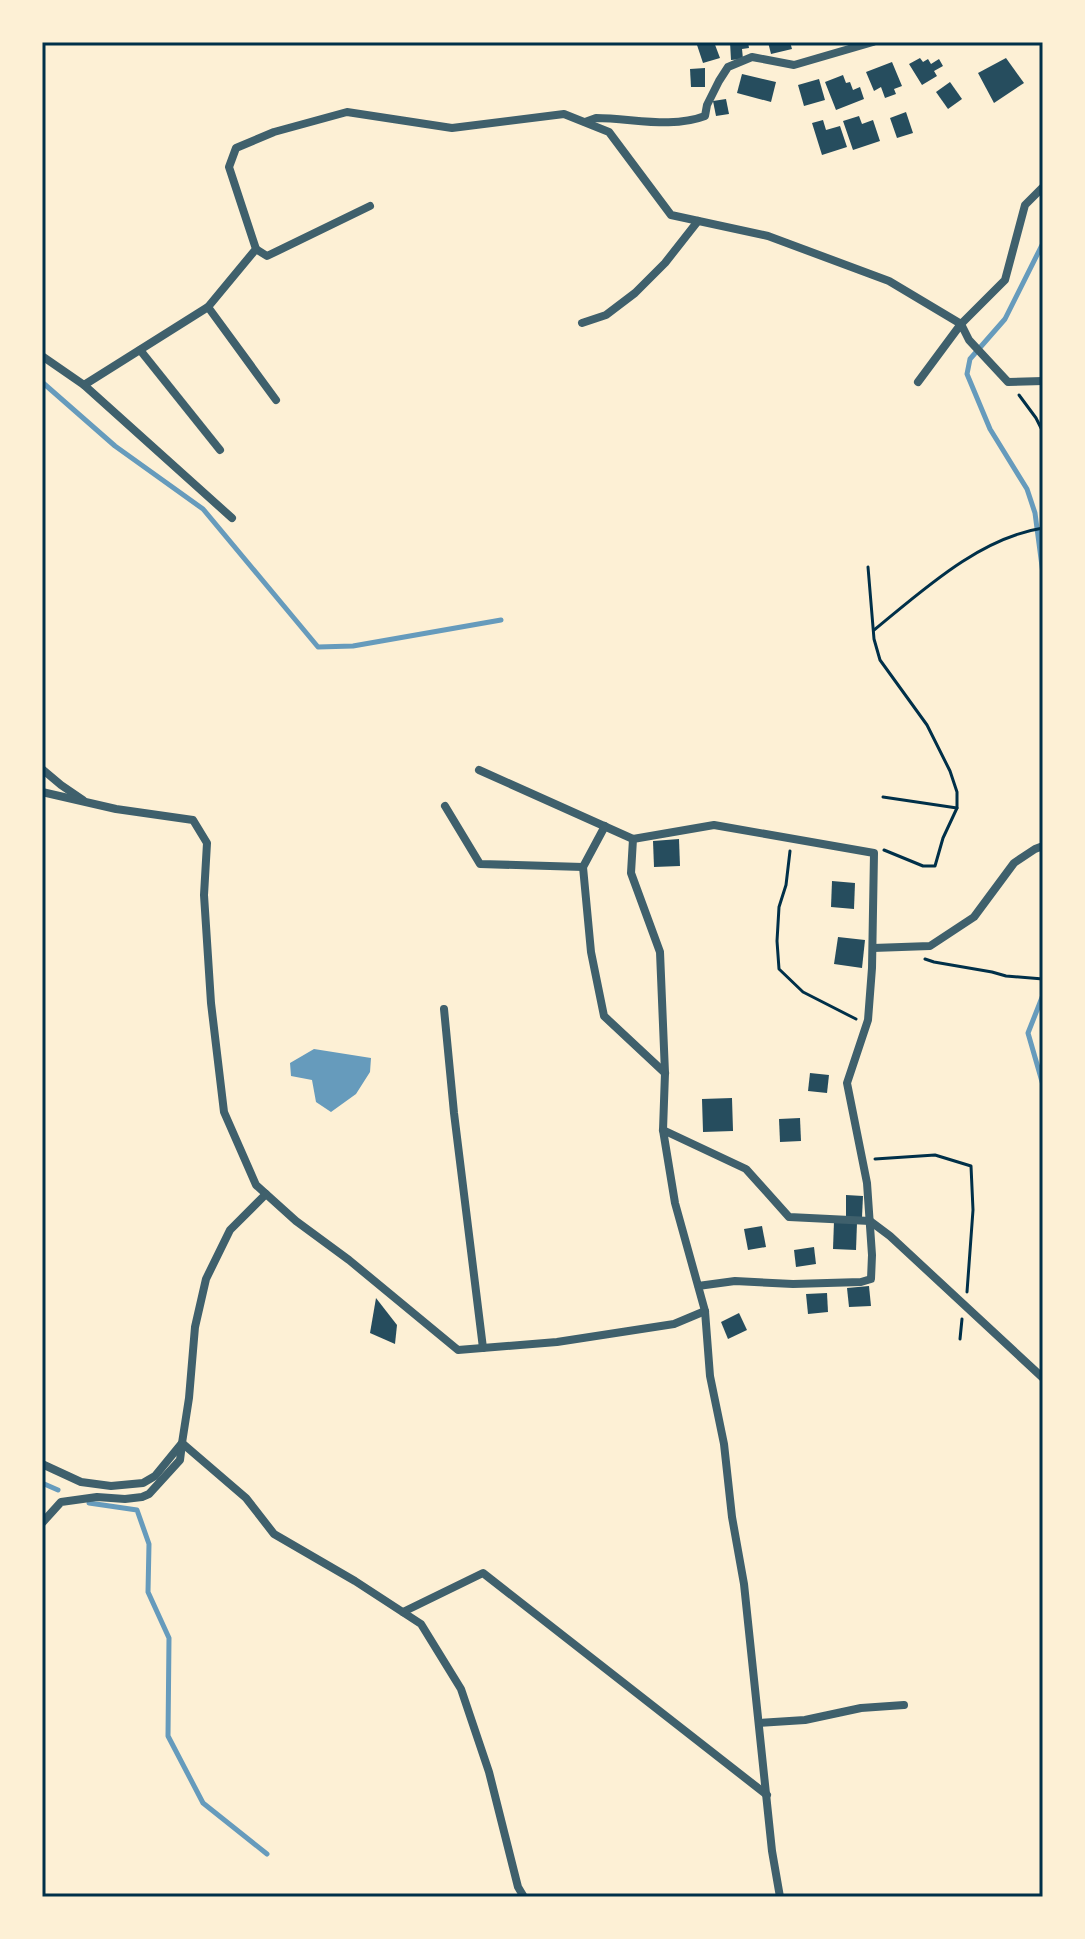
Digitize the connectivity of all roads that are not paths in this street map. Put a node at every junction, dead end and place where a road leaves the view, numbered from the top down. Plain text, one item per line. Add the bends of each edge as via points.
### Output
1 (873, 42) edge
2 (585, 122) junction
3 (1043, 187) edge
4 (370, 206) dead end
5 (698, 221) junction
6 (256, 249) junction
7 (208, 307) junction
8 (582, 323) dead end
9 (961, 324) junction
10 (140, 350) junction
11 (42, 356) edge
12 (1043, 381) edge
13 (918, 382) dead end
14 (84, 385) junction
15 (276, 400) dead end
16 (220, 450) dead end
17 (232, 518) dead end
18 (42, 769) edge
19 (479, 770) dead end
20 (42, 792) edge
21 (87, 803) junction
22 (445, 806) dead end
23 (605, 826) junction
24 (633, 839) junction
25 (1043, 846) edge
26 (583, 867) junction
27 (873, 948) junction
28 (444, 1009) dead end
29 (665, 1073) junction
30 (663, 1130) junction
31 (256, 1185) junction
32 (266, 1194) junction
33 (254, 1205) junction
34 (870, 1221) junction
35 (698, 1286) junction
36 (705, 1311) junction
37 (483, 1348) junction
38 (1043, 1378) edge
39 (182, 1443) junction
40 (42, 1464) edge
41 (42, 1523) edge
42 (403, 1612) junction
43 (904, 1705) dead end
44 (759, 1723) junction
45 (767, 1795) junction
46 (524, 1897) edge
47 (780, 1897) edge

1 - 2 street via 794,65 752,57 728,67 705,116 694,120
2 - 5 street via 609,132 671,215
2 - 6 street via 564,114 452,128 347,112 274,132 236,148 229,167
3 - 9 street via 1025,205 1005,280
4 - 6 street via 267,256
5 - 8 street via 635,293 606,315
5 - 9 street via 768,236 889,281
6 - 7 street
7 - 10 street
7 - 15 street
9 - 12 street via 1008,382
9 - 13 street
10 - 14 street
10 - 16 street
11 - 14 street
14 - 17 street
18 - 21 street
19 - 23 street
20 - 21 street
21 - 31 street via 193,820 207,843 204,895 224,1112
22 - 26 street via 480,864
23 - 24 street
23 - 26 street
24 - 27 street via 714,825 874,853
24 - 29 street via 631,873 660,952
25 - 27 street via 1014,863 974,917 930,946
26 - 29 street via 604,1016
27 - 34 street via 866,1024 847,1083
28 - 37 street
29 - 30 street
30 - 34 street via 746,1169 789,1217
30 - 35 street via 675,1203
31 - 32 street
31 - 33 street
32 - 33 street
32 - 37 street via 458,1350
33 - 39 street via 230,1230 206,1279
34 - 35 street via 870,1281
34 - 38 street
35 - 36 street
36 - 37 street via 674,1324
36 - 44 street
39 - 40 street via 143,1483 81,1482
39 - 41 street via 180,1460 149,1494 61,1502
39 - 42 street via 246,1498 274,1534
42 - 45 street via 483,1573
42 - 46 street via 421,1624 461,1689
43 - 44 street
44 - 45 street
45 - 47 street

